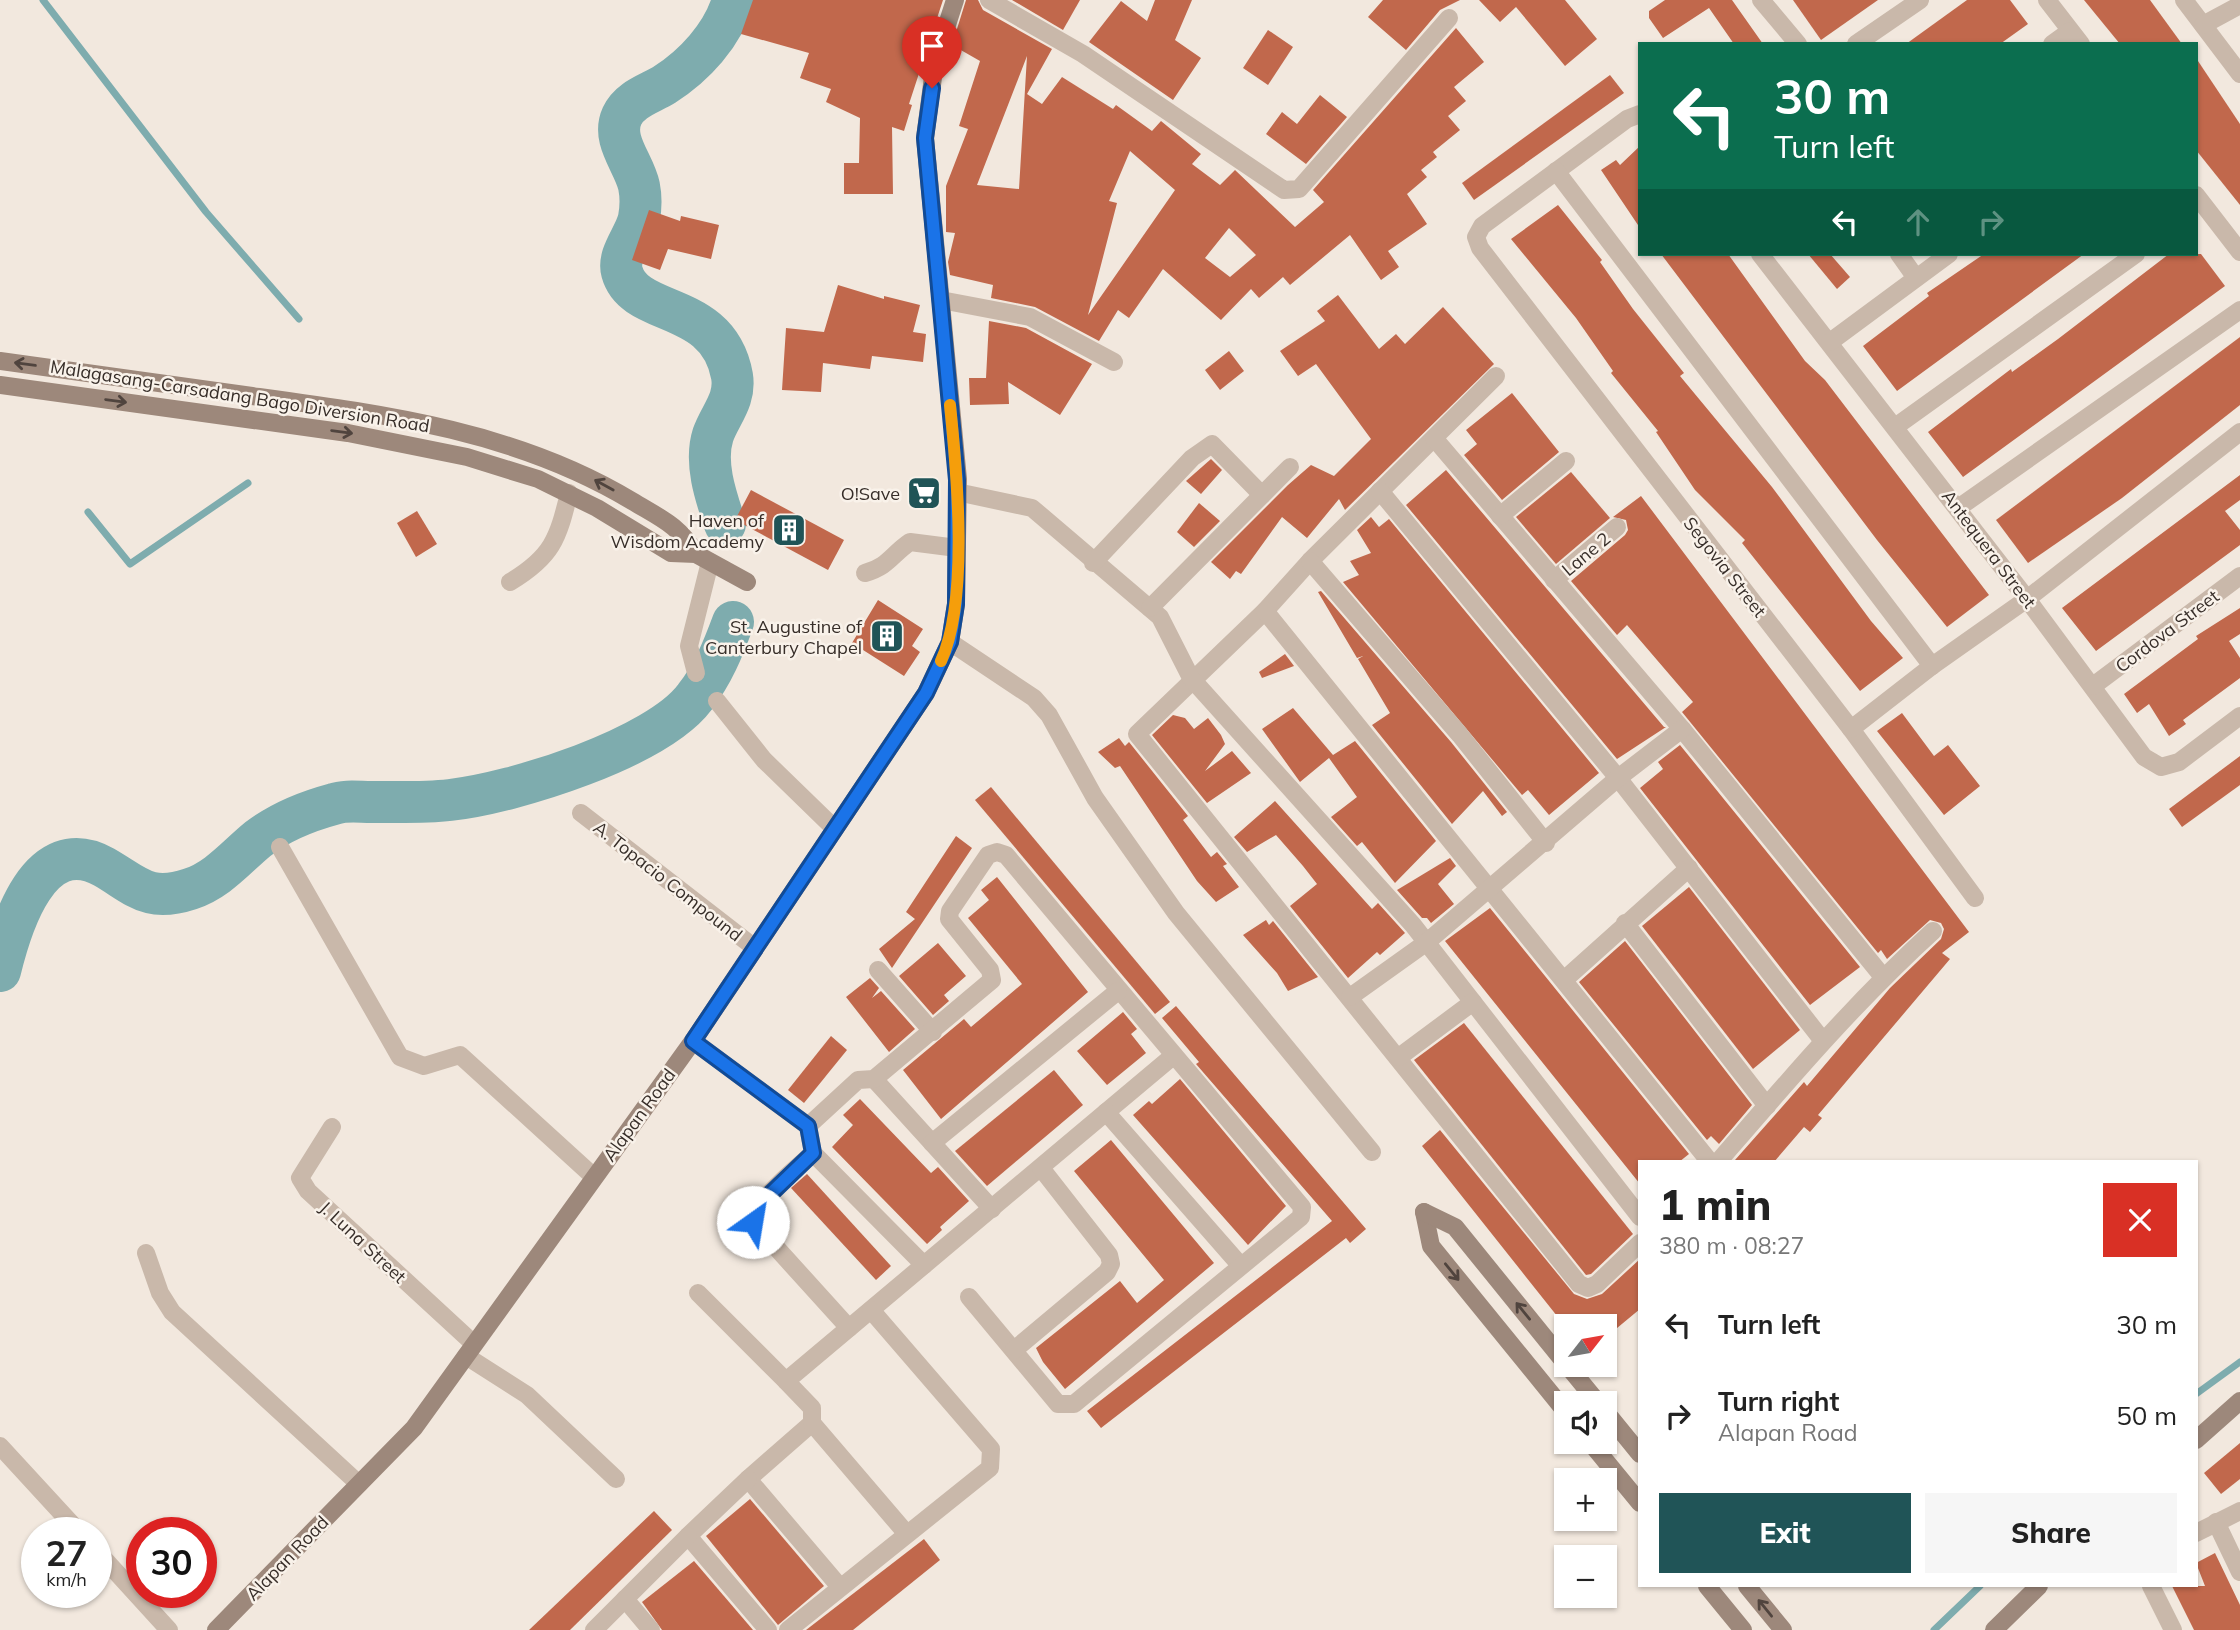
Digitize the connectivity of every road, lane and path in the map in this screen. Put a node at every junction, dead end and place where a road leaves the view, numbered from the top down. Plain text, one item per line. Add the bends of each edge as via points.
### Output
1 (956, 0) edge
2 (989, 0) edge
3 (1761, 0) edge
4 (1920, 0) edge
5 (2047, 0) edge
6 (2184, 0) edge
7 (2240, 5) edge
8 (1449, 18) dead end
9 (2203, 25) junction
10 (2076, 37) edge
11 (1796, 42) edge
12 (1859, 42) edge
13 (2059, 42) edge
14 (2240, 74) edge
15 (1638, 115) edge
16 (1556, 171) junction
17 (2199, 204) edge
18 (2240, 252) edge
19 (1762, 256) edge
20 (1900, 256) edge
21 (1946, 256) edge
22 (2133, 256) edge
23 (1916, 278) junction
24 (940, 300) junction
25 (2240, 310) edge
26 (1830, 342) junction
27 (0, 361) edge
28 (1114, 362) dead end
29 (1496, 376) dead end
30 (0, 385) edge
31 (1895, 427) junction
32 (2240, 432) edge
33 (1434, 438) junction
34 (1566, 461) dead end
35 (1290, 467) dead end
36 (1380, 491) junction
37 (957, 492) junction
38 (569, 493) junction
39 (1262, 495) junction
40 (1958, 508) junction
41 (1500, 516) junction
42 (1617, 527) dead end
43 (957, 548) junction
44 (703, 558) junction
45 (1310, 561) junction
46 (1093, 563) junction
47 (865, 573) dead end
48 (2240, 576) edge
49 (1554, 580) junction
50 (510, 582) dead end
51 (747, 582) dead end
52 (2028, 599) junction
53 (1150, 608) junction
54 (1265, 611) junction
55 (953, 644) junction
56 (1932, 666) junction
57 (696, 673) dead end
58 (1191, 678) junction
59 (2093, 686) junction
60 (717, 701) dead end
61 (2240, 716) edge
62 (1682, 729) junction
63 (1851, 729) junction
64 (1618, 778) junction
65 (581, 813) dead end
66 (834, 828) junction
67 (1546, 843) junction
68 (281, 847) dead end
69 (1689, 868) junction
70 (1491, 888) junction
71 (1975, 898) dead end
72 (1625, 923) junction
73 (1933, 931) dead end
74 (1427, 942) junction
75 (755, 948) junction
76 (878, 970) dead end
77 (1883, 977) junction
78 (1564, 980) junction
79 (1118, 990) junction
80 (1350, 997) junction
81 (1473, 1002) junction
82 (933, 1032) junction
83 (693, 1041) junction
84 (1823, 1041) junction
85 (1173, 1056) junction
86 (1399, 1057) junction
87 (874, 1079) junction
88 (1767, 1106) junction
89 (1106, 1112) junction
90 (808, 1126) junction
91 (332, 1127) dead end
92 (932, 1143) junction
93 (1372, 1152) dead end
94 (813, 1153) junction
95 (1708, 1160) edge
96 (1720, 1160) edge
97 (1041, 1168) junction
98 (594, 1177) junction
99 (992, 1209) junction
100 (1638, 1214) edge
101 (1638, 1245) edge
102 (146, 1253) dead end
103 (924, 1265) junction
104 (1240, 1265) junction
105 (698, 1293) dead end
106 (969, 1297) dead end
107 (871, 1310) junction
108 (849, 1328) junction
109 (1554, 1348) edge
110 (470, 1350) junction
111 (1014, 1350) junction
112 (1577, 1377) edge
113 (786, 1381) junction
114 (1589, 1391) edge
115 (1554, 1397) edge
116 (2238, 1405) edge
117 (812, 1423) junction
118 (1617, 1426) edge
119 (2198, 1438) edge
120 (0, 1446) edge
121 (1638, 1452) edge
122 (1600, 1454) edge
123 (616, 1479) dead end
124 (748, 1479) junction
125 (359, 1484) junction
126 (1638, 1501) edge
127 (2240, 1511) edge
128 (65, 1517) edge
129 (2216, 1522) junction
130 (2198, 1532) edge
131 (906, 1533) junction
132 (688, 1536) junction
133 (112, 1568) edge
134 (2240, 1572) edge
135 (840, 1587) junction
136 (1708, 1587) edge
137 (1748, 1587) edge
138 (2038, 1587) edge
139 (2152, 1587) edge
140 (625, 1599) junction
141 (169, 1630) edge
142 (216, 1630) edge
143 (594, 1630) edge
144 (651, 1630) edge
145 (768, 1630) edge
146 (788, 1630) edge
147 (1743, 1630) edge
148 (1783, 1630) edge
149 (1994, 1630) edge
150 (2173, 1630) edge

1 - 24 street, Alapan Road via 935,62 925,138
2 - 8 street via 1083,54 1284,190 1292,191 1299,189
3 - 11 street
4 - 12 street
5 - 10 street
6 - 9 street
7 - 9 street
9 - 14 street
10 - 13 street
15 - 16 street
16 - 56 street
16 - 63 street, Segovia Street via 1482,226 1476,237 1480,248
17 - 18 street
19 - 26 street, Antequera Street
20 - 23 street
21 - 23 street
22 - 31 street
23 - 26 street
24 - 28 street via 1030,317
24 - 37 street, Alapan Road
25 - 40 street
26 - 31 street, Antequera Street
44 -> 27 street, Malagasang-Carsadang Bago Diversion Road via 684,532 580,471 473,434 351,409
29 - 33 street
30 -> 38 street, Malagasang-Carsadang Bago Diversion Road via 409,444 500,468
31 - 40 street, Antequera Street
32 - 52 street
33 - 36 street
33 - 41 street
34 - 41 street
35 - 39 street
36 - 45 street
36 - 64 street
37 - 43 street, Alapan Road
37 - 46 street via 1032,508
38 - 44 street, Malagasang-Carsadang Bago Diversion Road via 671,553
38 - 50 street via 550,550
39 - 46 street via 1212,444 1192,458
39 - 53 street
40 - 52 street, Antequera Street
41 - 49 street
42 - 49 street, Lane 2
43 - 47 street via 910,542 888,564
43 - 55 street, Alapan Road
44 - 51 street, Malagasang-Carsadang Bago Diversion Road
44 - 57 street via 689,646
45 - 54 street
45 - 67 street
46 - 53 street
48 - 59 street, Cordova Street
49 - 62 street
52 - 56 street
52 - 59 street, Antequera Street
53 - 58 street via 1160,617
54 - 58 street
54 - 70 street
55 - 66 street, Alapan Road via 926,693
55 - 93 street via 1034,698 1049,715 1095,798 1176,913
56 - 63 street
58 - 74 street
58 - 80 street via 1137,734
59 - 61 street, Antequera Street via 2144,757 2161,767 2179,762
60 - 66 street via 764,760
62 - 64 street
62 - 77 street
63 - 71 street, Segovia Street
64 - 67 street
64 - 69 street
65 - 75 street, A. Topacio Compound
66 - 75 street, Alapan Road
67 - 70 street
68 - 98 street via 400,1057 424,1066 460,1055
69 - 72 street
69 - 84 street
70 - 74 street
70 - 78 street
72 - 78 street
72 - 88 street
73 - 77 street
74 - 80 street
74 - 81 street
75 - 83 street, Alapan Road
76 - 82 street
77 - 84 street
78 - 95 street
79 - 82 street via 1006,855 997,852 988,855 949,919 990,970 992,981
79 - 85 street
79 - 92 street
80 - 86 street
81 - 86 street
81 - 100 street
82 - 87 street
83 - 90 street
83 - 98 street, Alapan Road
84 - 88 street
85 - 89 street
85 - 104 street via 1302,1206 1301,1217
86 - 101 street via 1579,1284 1588,1288 1597,1284
87 - 90 street via 858,1080
87 - 92 street
88 - 96 street
89 - 97 street
89 - 104 street
90 - 94 street
91 - 110 street, J. Luna Street via 300,1178 308,1191
92 - 99 street
94 - 103 street
94 - 108 street via 761,1203 753,1222
97 - 99 street
97 - 111 street via 1109,1255 1111,1264
98 - 110 street, Alapan Road
99 - 103 street
102 - 125 street via 172,1312
103 - 107 street
104 - 111 street via 1074,1404 1058,1404
105 - 113 street
106 - 111 street
107 - 108 street
107 - 131 street via 991,1449 990,1468
108 - 113 street
109 -> 115 street via 1455,1227 1424,1212 1431,1246
110 - 123 street via 527,1395
110 - 125 street, Alapan Road via 414,1429
112 - 114 street
113 - 117 street via 812,1408
116 - 119 street
117 - 124 street
117 - 131 street
118 - 121 street
120 - 128 street
122 - 126 street
124 - 132 street
124 - 135 street
125 - 142 street, Alapan Road
127 - 129 street
129 - 130 street
129 - 134 street
131 - 135 street
132 - 140 street
132 - 145 street
133 - 141 street
135 - 146 street
136 - 147 street
148 -> 137 street
138 - 149 street
139 - 150 street
140 - 143 street
140 - 144 street

